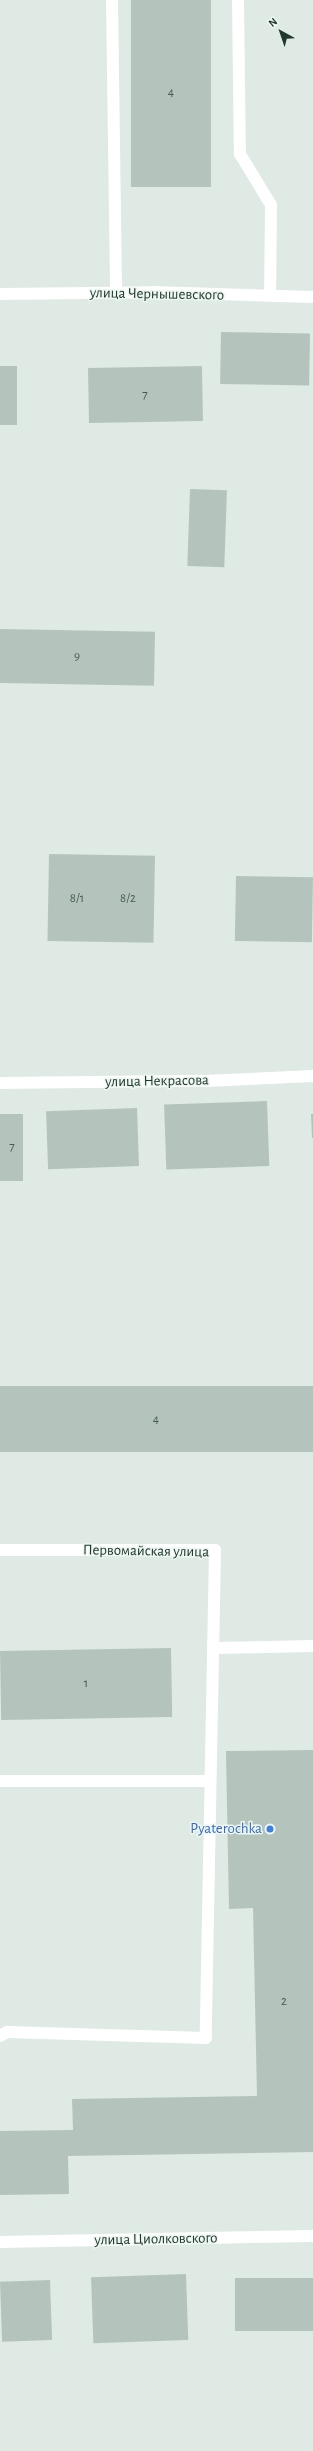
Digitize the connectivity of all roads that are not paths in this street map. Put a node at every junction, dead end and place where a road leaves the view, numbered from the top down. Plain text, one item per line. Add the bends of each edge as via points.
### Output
1 (112, 0) edge
2 (238, 0) edge
3 (116, 292) junction
4 (0, 294) edge
5 (270, 295) junction
6 (313, 297) edge
7 (313, 1076) edge
8 (0, 1083) edge
9 (0, 1550) edge
10 (313, 1646) edge
11 (212, 1648) junction
12 (0, 1781) edge
13 (210, 1781) junction
14 (0, 2036) edge
15 (313, 2236) edge
16 (0, 2242) edge

1 - 3 street
2 - 5 street via 240,154 271,205
3 - 4 street, улица Чернышевского
3 - 5 street, улица Чернышевского
5 - 6 street, улица Чернышевского
7 - 8 street, улица Некрасова via 204,1081
9 - 11 street, Первомайская улица via 215,1550
10 - 11 street
11 - 13 street
12 - 13 street
13 - 14 street via 206,2038 7,2032
15 - 16 street, улица Циолковского

